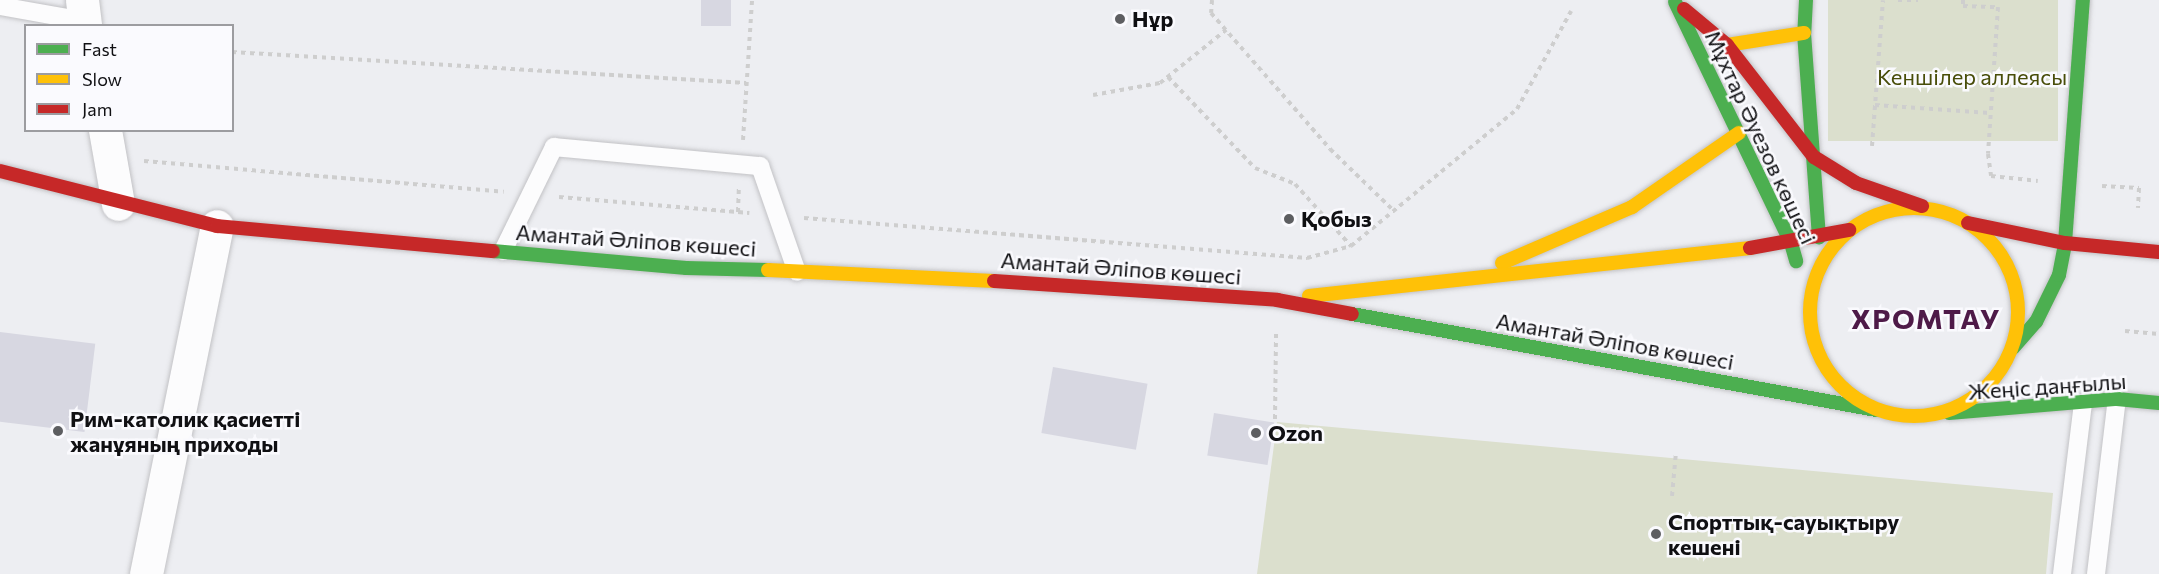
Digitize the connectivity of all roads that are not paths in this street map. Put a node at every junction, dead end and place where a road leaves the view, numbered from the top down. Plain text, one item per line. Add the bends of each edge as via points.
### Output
1 (1806, 0) edge
2 (2083, 0) edge
3 (1675, 1) edge
4 (0, 6) edge
5 (84, 16) edge
6 (1804, 33) junction
7 (1727, 45) junction
8 (1738, 134) junction
9 (108, 144) edge
10 (1814, 157) junction
11 (0, 171) edge
12 (118, 204) junction
13 (1938, 211) junction
14 (1966, 222) junction
15 (217, 226) junction
16 (1850, 230) junction
17 (1820, 237) junction
18 (1791, 243) junction
19 (2065, 243) junction
20 (503, 251) junction
21 (2159, 252) edge
22 (797, 272) junction
23 (1471, 276) junction
24 (1277, 300) junction
25 (1810, 327) junction
26 (2012, 349) junction
27 (2117, 399) junction
28 (2083, 403) junction
29 (2159, 403) edge
30 (1876, 410) junction
31 (1938, 414) junction
32 (146, 574) edge
33 (2062, 574) edge
34 (2096, 574) edge

1 - 6 main road
2 - 19 main road
3 - 7 main road, Мұхтар Әуезов көшесі
3 - 8 main road, Мұхтар Әуезов көшесі
4 - 5 lane
6 - 7 main road
6 - 10 main road
7 - 10 main road, Мұхтар Әуезов көшесі
8 - 18 main road, Мұхтар Әуезов көшесі
8 - 23 main road via 1632,207
9 - 12 street
10 - 13 main road, Мұхтар Әуезов көшесі via 1856,183
10 - 17 main road
11 - 12 main road, Амантай Әліпов көшесі
12 - 15 main road, Амантай Әліпов көшесі
13 - 14 main road
13 - 16 main road via 1876,215
14 - 19 main road
14 - 26 main road via 1991,242 2013,283 2018,321
15 - 20 main road, Амантай Әліпов көшесі
15 - 32 street
16 - 17 main road, Амантай Әліпов көшесі
16 - 25 main road via 1828,253 1816,276 1810,301
17 - 18 main road, Амантай Әліпов көшесі
18 - 23 main road, Амантай Әліпов көшесі
18 - 25 main road, Мұхтар Әуезов көшесі
19 - 21 main road
19 - 26 main road via 2049,301
20 - 22 main road, Амантай Әліпов көшесі via 686,268
20 - 22 lane via 554,147 760,166
22 - 24 main road, Амантай Әліпов көшесі via 870,273
23 - 24 main road, Амантай Әліпов көшесі
24 - 30 main road, Амантай Әліпов көшесі
25 - 30 main road via 1817,352 1830,375 1848,394
26 - 31 main road via 1995,378 1969,400
27 - 28 main road, Жеңіс даңғылы
27 - 29 main road, Жеңіс даңғылы
27 - 34 lane
28 - 31 main road, Жеңіс даңғылы
28 - 33 lane
30 - 31 main road via 1906,416

